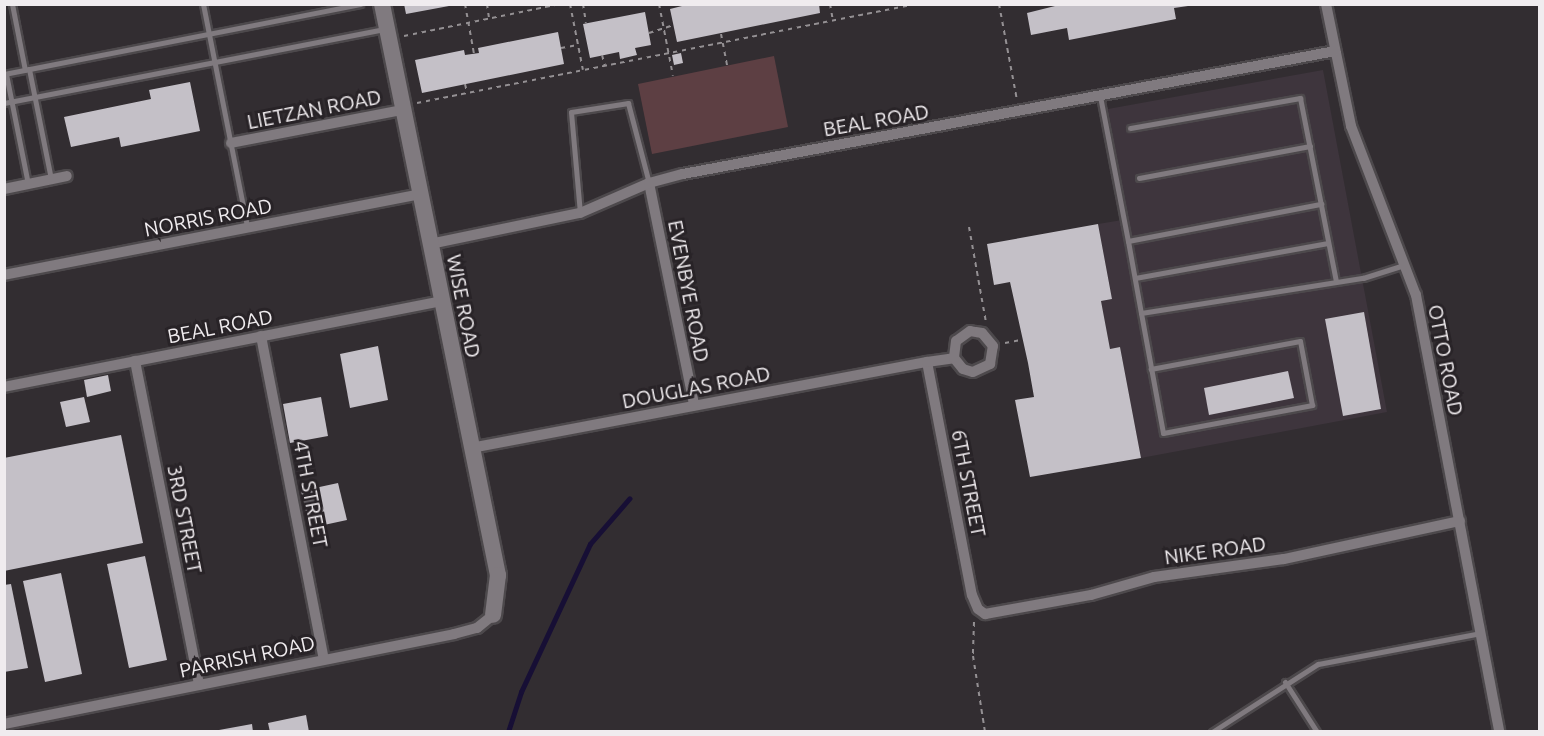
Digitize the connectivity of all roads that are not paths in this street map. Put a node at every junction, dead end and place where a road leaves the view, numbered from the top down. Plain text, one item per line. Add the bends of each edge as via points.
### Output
1 (12, 4) edge
2 (203, 4) edge
3 (360, 4) edge
4 (382, 4) edge
5 (1326, 4) edge
6 (209, 34) junction
7 (388, 34) junction
8 (1335, 51) junction
9 (215, 62) junction
10 (27, 70) junction
11 (5, 74) edge
12 (1100, 96) junction
13 (34, 98) junction
14 (11, 102) junction
15 (4, 103) edge
16 (403, 108) junction
17 (1130, 128) dead end
18 (231, 143) junction
19 (1310, 146) junction
20 (67, 176) dead end
21 (1139, 178) dead end
22 (51, 179) junction
23 (649, 183) junction
24 (28, 184) junction
25 (4, 189) edge
26 (419, 194) junction
27 (1321, 204) junction
28 (580, 213) junction
29 (247, 228) junction
30 (1128, 241) junction
31 (1328, 243) junction
32 (430, 244) junction
33 (1405, 264) junction
34 (4, 275) edge
35 (1134, 278) junction
36 (1336, 281) junction
37 (442, 301) junction
38 (1141, 313) junction
39 (261, 336) junction
40 (954, 358) dead end
41 (135, 361) junction
42 (927, 362) junction
43 (1151, 369) junction
44 (4, 387) edge
45 (694, 405) junction
46 (471, 448) junction
47 (1460, 521) junction
48 (976, 607) joint
49 (493, 615) joint
50 (1481, 633) junction
51 (324, 659) junction
52 (1285, 682) junction
53 (199, 685) junction
54 (4, 724) edge
55 (1212, 732) edge
56 (1317, 732) edge
57 (1499, 732) edge

1 - 10 lane
2 - 6 lane
3 - 6 lane
4 - 7 street, WISE ROAD
5 - 8 street, OTTO ROAD
6 - 9 lane
6 - 10 lane
7 - 9 lane
7 - 16 street, WISE ROAD
8 - 12 street, BEAL ROAD
8 - 33 street, OTTO ROAD via 1364,164
9 - 13 lane
9 - 18 lane
10 - 11 lane
10 - 13 lane
11 - 14 lane
12 - 23 street, BEAL ROAD
12 - 30 lane
13 - 14 lane
13 - 22 lane
14 - 15 lane
14 - 24 lane
16 - 18 street, LIETZAN ROAD
16 - 26 street, WISE ROAD
17 - 19 lane via 1300,98
18 - 29 lane
19 - 21 lane
19 - 27 lane
20 - 22 street
22 - 24 street
23 - 28 street, BEAL ROAD
23 - 28 lane via 628,103 571,112
23 - 45 street, EVENBYE ROAD
24 - 25 street
26 - 29 street, NORRIS ROAD
26 - 32 street, WISE ROAD
27 - 30 lane
27 - 31 lane
28 - 32 street, BEAL ROAD
29 - 34 street, NORRIS ROAD
30 - 35 lane
31 - 35 lane
31 - 36 lane
32 - 37 street, WISE ROAD
33 - 36 lane via 1363,278
33 - 47 street, OTTO ROAD via 1416,295
35 - 38 lane
36 - 38 lane
37 - 39 street, BEAL ROAD
37 - 46 street, WISE ROAD
38 - 43 lane
39 - 41 street, BEAL ROAD
39 - 51 street, 4TH STREET
40 - 42 street, DOUGLAS ROAD
41 - 44 street, BEAL ROAD
41 - 53 street, 3RD STREET
42 - 45 street, DOUGLAS ROAD
42 - 48 street, 6TH STREET
43 - 43 lane via 1163,433 1312,405 1300,341
45 - 46 street, DOUGLAS ROAD
46 - 49 street, WISE ROAD via 498,575
47 - 48 street, NIKE ROAD via 1320,552 1154,577 1091,595 997,613
47 - 50 street, OTTO ROAD
49 - 51 street, PARRISH ROAD via 477,628
50 - 52 lane via 1318,663
50 - 57 street, OTTO ROAD
51 - 53 street, PARRISH ROAD
52 - 55 lane
52 - 56 lane
53 - 54 street, PARRISH ROAD

